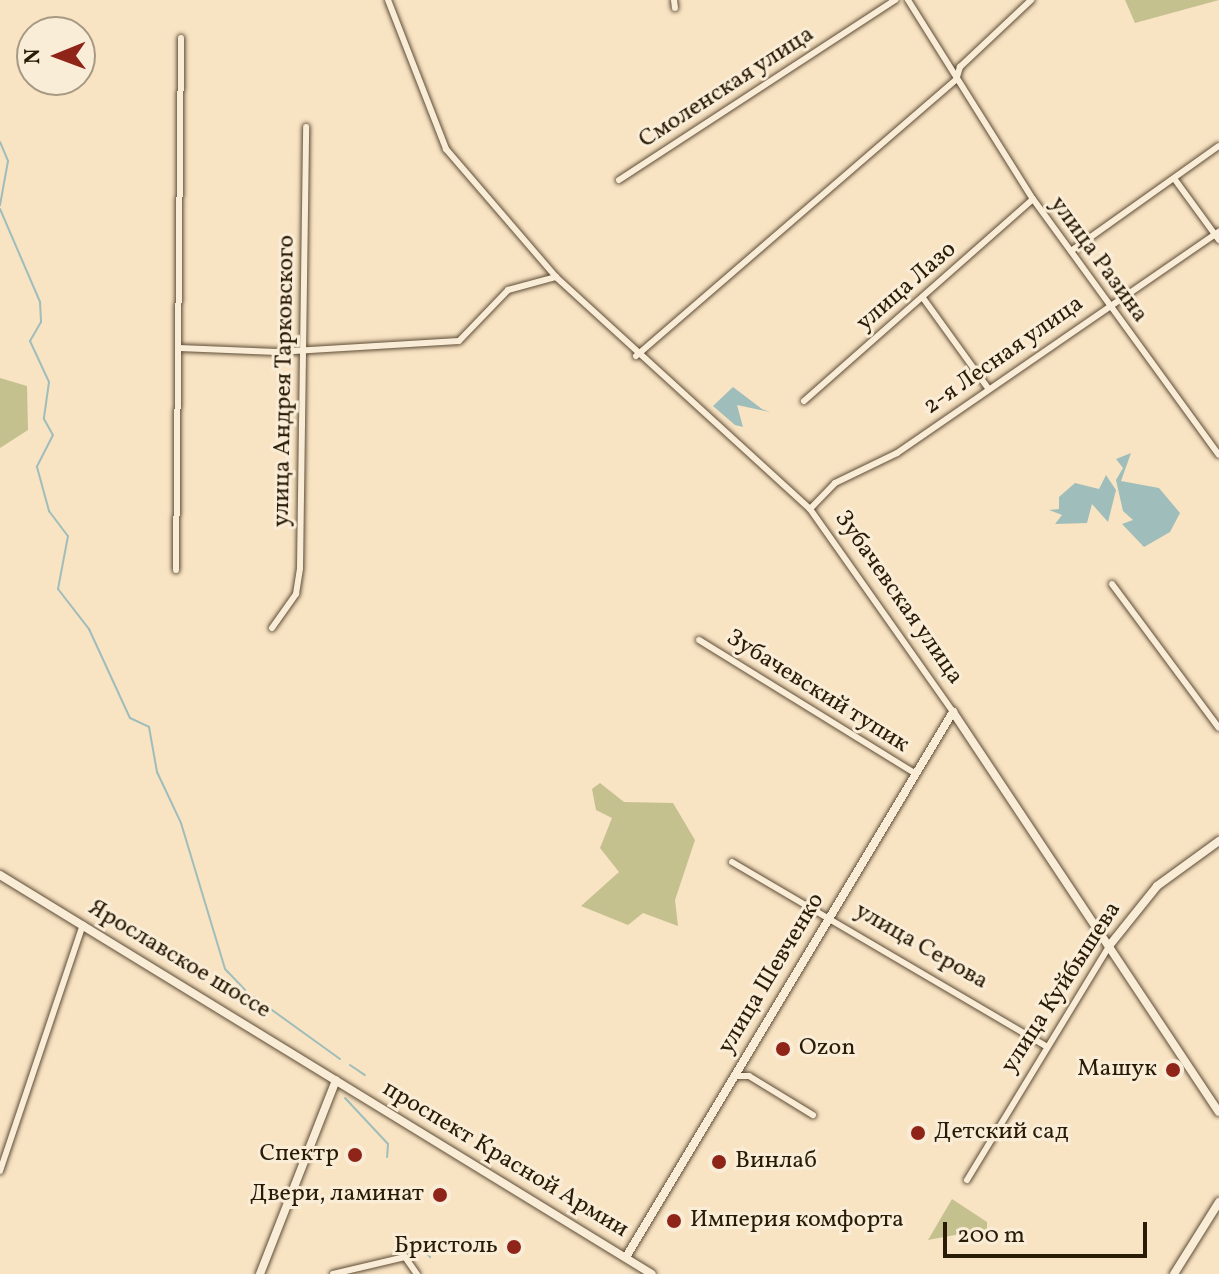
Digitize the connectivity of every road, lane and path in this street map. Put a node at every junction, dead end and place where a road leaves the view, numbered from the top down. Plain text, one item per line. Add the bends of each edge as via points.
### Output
1 (388, 0) edge
2 (674, 0) edge
3 (895, 0) edge
4 (908, 0) edge
5 (1031, 0) edge
6 (675, 8) dead end
7 (181, 38) dead end
8 (956, 80) junction
9 (306, 127) dead end
10 (1219, 146) edge
11 (619, 180) dead end
12 (1176, 181) junction
13 (1033, 199) junction
14 (1218, 235) edge
15 (1071, 251) junction
16 (556, 277) junction
17 (923, 298) junction
18 (1109, 305) junction
19 (305, 347) junction
20 (179, 348) junction
21 (636, 356) junction
22 (988, 388) junction
23 (804, 401) dead end
24 (1219, 434) edge
25 (1209, 441) junction
26 (1219, 455) edge
27 (810, 509) junction
28 (176, 570) dead end
29 (1112, 584) dead end
30 (272, 628) dead end
31 (699, 640) dead end
32 (953, 712) junction
33 (1219, 728) edge
34 (916, 774) junction
35 (1219, 841) edge
36 (732, 862) dead end
37 (0, 875) edge
38 (829, 917) junction
39 (83, 925) junction
40 (1109, 946) junction
41 (1046, 1046) junction
42 (734, 1076) junction
43 (336, 1080) junction
44 (1219, 1112) edge
45 (813, 1115) dead end
46 (0, 1171) edge
47 (967, 1180) dead end
48 (1219, 1202) edge
49 (626, 1257) junction
50 (347, 1272) edge
51 (260, 1274) edge
52 (333, 1274) edge
53 (417, 1274) edge
54 (652, 1274) edge
55 (1174, 1274) edge

1 - 16 street, Зубачевская улица via 446,149
2 - 6 street
3 - 11 street, Смоленская улица
4 - 8 street, улица Разина
5 - 8 street via 960,67
7 - 20 street
8 - 13 street, улица Разина
8 - 21 street
9 - 19 street, улица Андрея Тарковского
10 - 12 street
12 - 14 street
12 - 15 street
13 - 15 street, улица Разина
13 - 17 street, улица Лазо
14 - 18 street, 2-я Лесная улица
15 - 18 street, улица Разина
16 - 19 street via 508,290 459,341
16 - 21 street, Зубачевская улица
17 - 22 street
17 - 23 street, улица Лазо
18 - 22 street, 2-я Лесная улица
18 - 25 street, улица Разина
19 - 20 street
19 - 30 street, улица Андрея Тарковского via 300,568 296,594
20 - 28 street
21 - 27 street, Зубачевская улица
22 - 27 street, 2-я Лесная улица via 897,453 835,483
24 - 25 street
25 - 26 street, улица Разина
27 - 32 street, Зубачевская улица
29 - 33 street
31 - 34 street, Зубачевский тупик
32 - 34 street, улица Шевченко
32 - 40 street, Зубачевская улица
34 - 38 street, улица Шевченко
35 - 40 street, улица Куйбышева via 1157,886
36 - 38 street, улица Серова
37 - 39 street, Ярославское шоссе
38 - 41 street, улица Серова
38 - 42 street, улица Шевченко
39 - 43 street, Ярославское шоссе
39 - 46 street
40 - 41 street, улица Куйбышева
40 - 44 street, Зубачевская улица
41 - 47 street, улица Куйбышева
42 - 45 street via 749,1076
42 - 49 street, улица Шевченко
43 - 49 street, проспект Красной Армии
43 - 51 street
48 - 55 street
49 - 54 street, проспект Красной Армии
50 - 52 street
50 - 53 street via 405,1257

